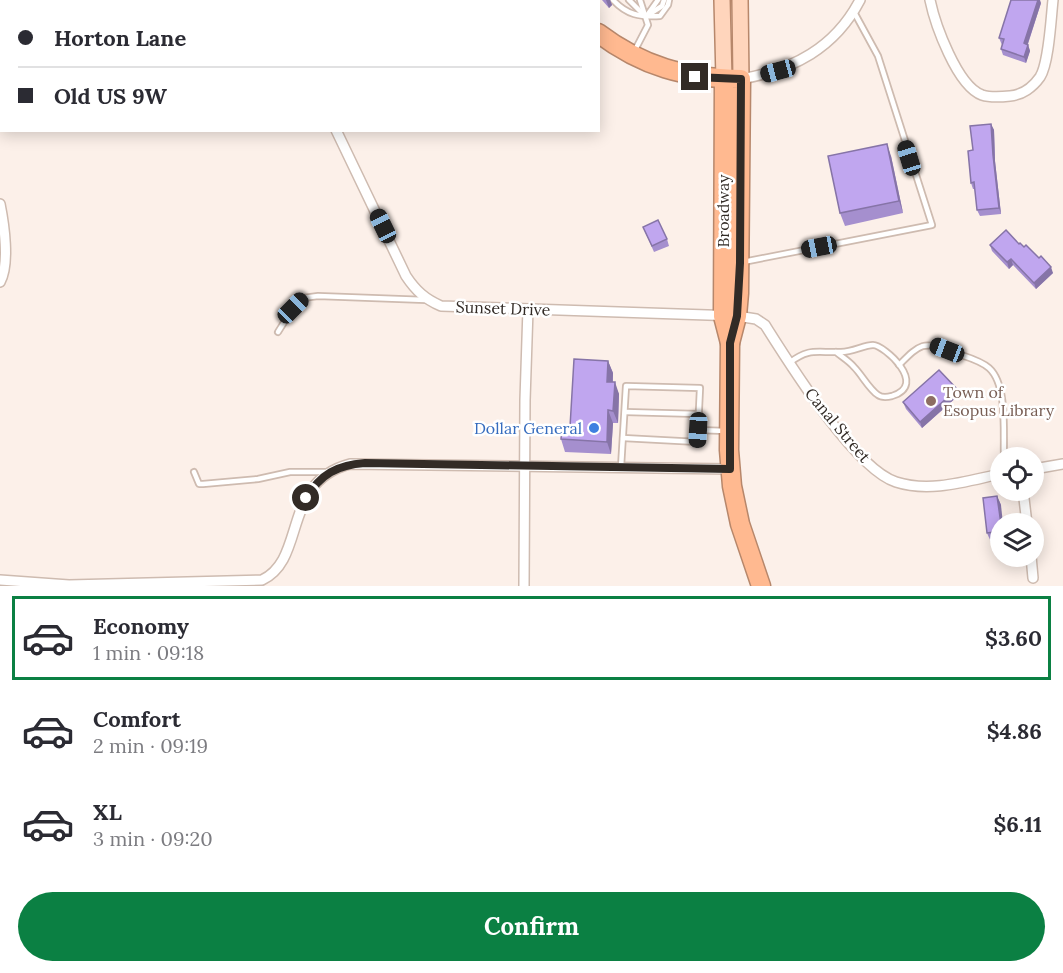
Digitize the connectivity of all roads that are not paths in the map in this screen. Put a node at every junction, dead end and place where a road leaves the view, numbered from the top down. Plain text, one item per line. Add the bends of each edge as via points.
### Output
1 (613, 0) edge
2 (629, 0) edge
3 (640, 0) edge
4 (658, 0) edge
5 (664, 0) edge
6 (669, 0) edge
7 (722, 0) edge
8 (740, 0) edge
9 (860, 0) edge
10 (930, 0) edge
11 (1053, 0) edge
12 (854, 12) junction
13 (646, 16) junction
14 (600, 34) edge
15 (632, 55) junction
16 (733, 79) junction
17 (337, 132) edge
18 (0, 204) edge
19 (740, 263) junction
20 (0, 282) edge
21 (428, 300) junction
22 (528, 309) junction
23 (730, 316) junction
24 (278, 332) dead end
25 (836, 352) junction
26 (789, 363) junction
27 (899, 365) junction
28 (625, 412) junction
29 (699, 414) junction
30 (698, 430) junction
31 (729, 431) junction
32 (623, 438) junction
33 (1004, 447) edge
34 (1063, 464) edge
35 (524, 465) junction
36 (621, 467) junction
37 (1044, 467) edge
38 (730, 469) junction
39 (194, 472) dead end
40 (328, 472) junction
41 (990, 476) edge
42 (1032, 567) edge
43 (1033, 578) dead end
44 (0, 580) edge
45 (183, 584) edge
46 (524, 586) edge
47 (761, 586) edge

1 - 13 lane via 623,11
2 - 13 lane
3 - 13 lane
4 - 13 lane
5 - 13 lane via 662,6
6 - 13 lane via 660,16
7 - 16 main road
8 - 16 main road
9 - 12 street
10 - 11 street via 956,68 981,94 998,98 1024,93 1040,77 1045,66
12 - 16 street via 819,48 793,65
12 - 19 lane via 878,56 932,225
13 - 15 lane via 648,25
14 - 15 highway
15 - 16 highway via 681,74
16 - 19 highway, Broadway
16 - 23 highway, Broadway
17 - 21 street via 406,276
18 - 20 street via 5,255 5,273
19 - 23 highway, Broadway
21 - 22 street, Sunset Drive via 441,306
21 - 24 lane via 303,298
22 - 23 street, Sunset Drive
22 - 35 street
23 - 26 street, Canal Street via 756,319 765,325
23 - 31 highway, Broadway
25 - 26 lane via 809,351
25 - 27 lane via 853,352 873,345 881,347
25 - 27 lane via 885,397 895,395 906,385 907,376
26 - 41 street, Canal Street via 824,413 882,475 917,486 944,486
27 - 33 lane via 924,344 990,368 1002,397
28 - 29 lane
28 - 29 lane via 626,386 700,388
28 - 32 lane
29 - 30 lane
30 - 31 lane
30 - 32 lane via 698,442
31 - 38 highway, Broadway
32 - 36 lane
34 - 37 street
35 - 36 street
35 - 40 street via 365,463 339,466
35 - 46 street
36 - 38 street
38 - 47 highway, Broadway via 735,506
39 - 40 lane via 199,484 203,484 290,472
40 - 45 street via 306,498 281,563 270,576 251,582
42 - 43 street
44 - 45 street via 69,585

